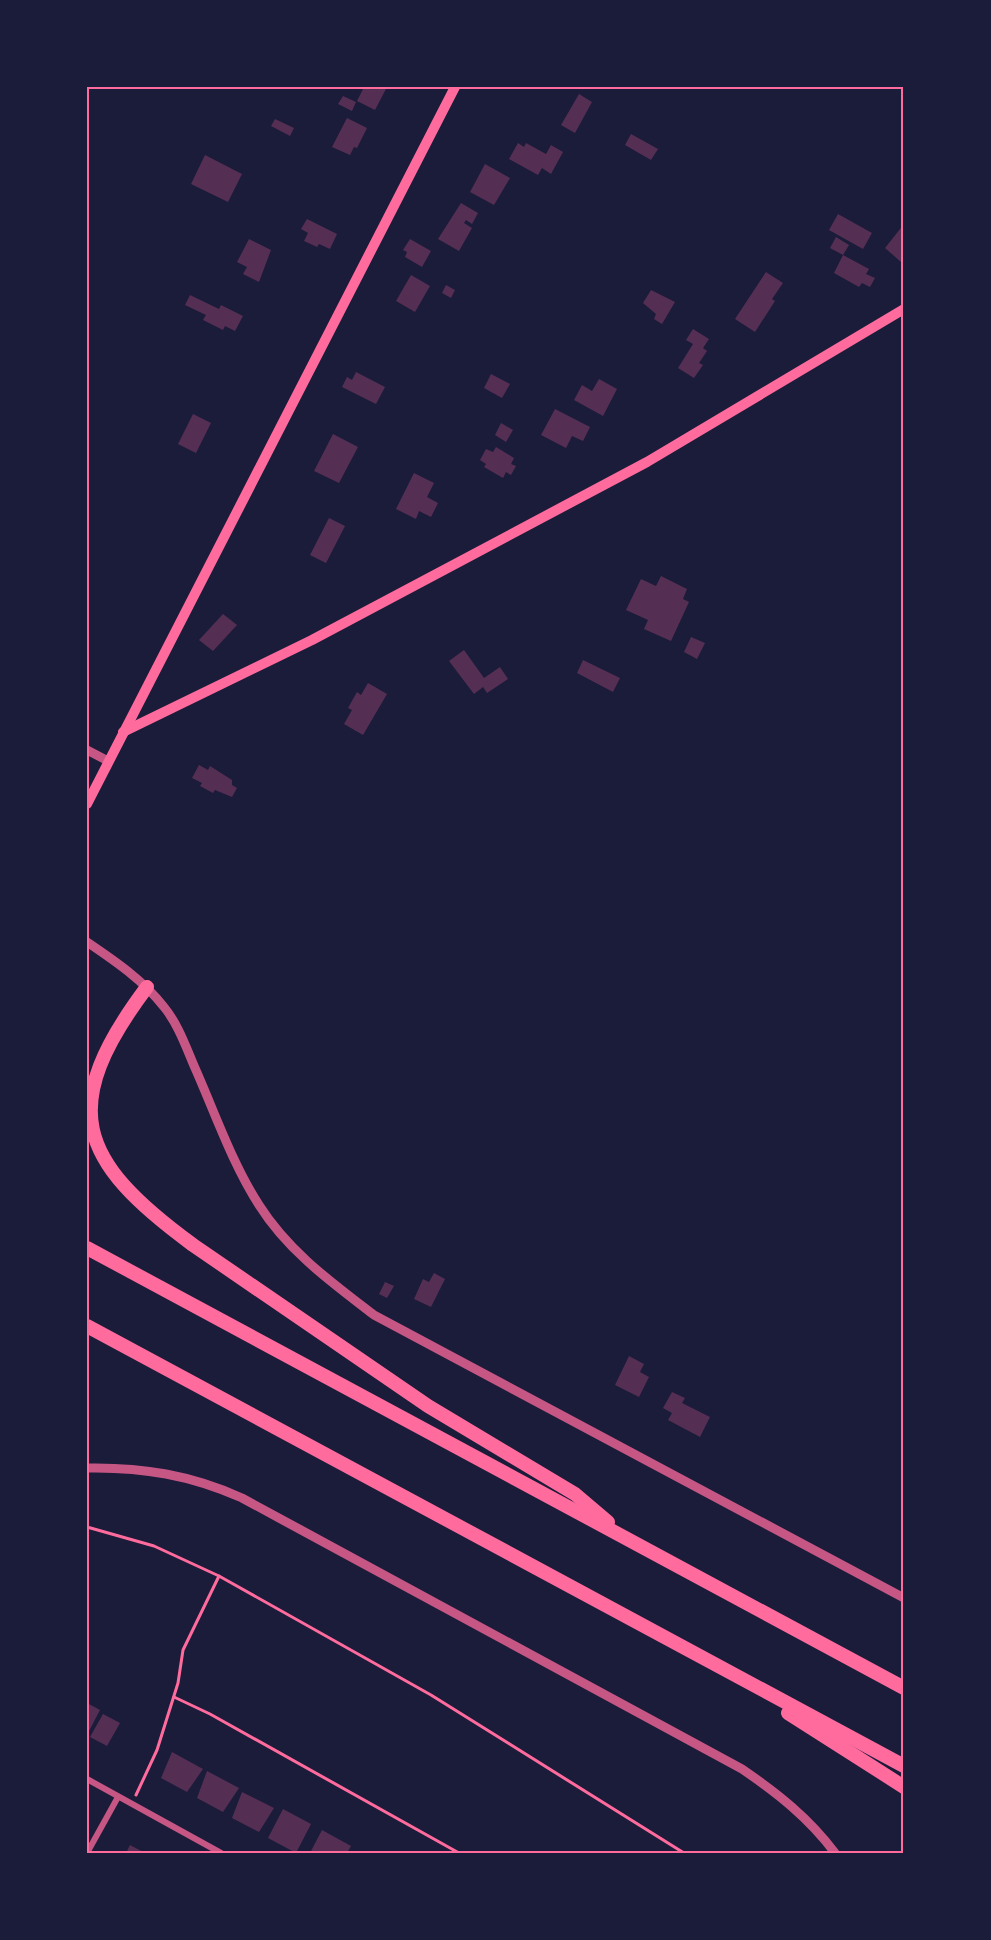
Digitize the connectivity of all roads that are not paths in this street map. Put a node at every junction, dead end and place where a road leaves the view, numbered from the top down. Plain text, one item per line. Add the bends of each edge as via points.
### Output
1 (455, 87) edge
2 (904, 309) edge
3 (123, 732) junction
4 (87, 750) edge
5 (108, 761) junction
6 (87, 804) edge
7 (87, 942) edge
8 (147, 987) junction
9 (87, 1248) edge
10 (87, 1326) edge
11 (87, 1468) edge
12 (630, 1541) junction
13 (904, 1599) edge
14 (648, 1628) junction
15 (904, 1688) edge
16 (904, 1766) edge
17 (87, 1779) edge
18 (904, 1787) edge
19 (118, 1797) junction
20 (87, 1853) edge
21 (221, 1853) edge
22 (835, 1853) edge

1 - 3 main road
2 - 3 main road via 647,462 312,640
3 - 5 main road
4 - 5 street
5 - 6 main road
7 - 8 street
8 - 12 highway via 93,1083 90,1106 91,1127 101,1154 126,1191 155,1218 428,1406 575,1494
8 - 13 street via 166,1009 181,1037 258,1204 293,1248 329,1280 374,1315
9 - 12 highway
10 - 14 highway
11 - 22 street via 161,1471 213,1485 242,1498 742,1769 782,1796
12 - 15 highway
14 - 16 highway
14 - 18 highway
17 - 19 street
19 - 20 street
19 - 21 street

